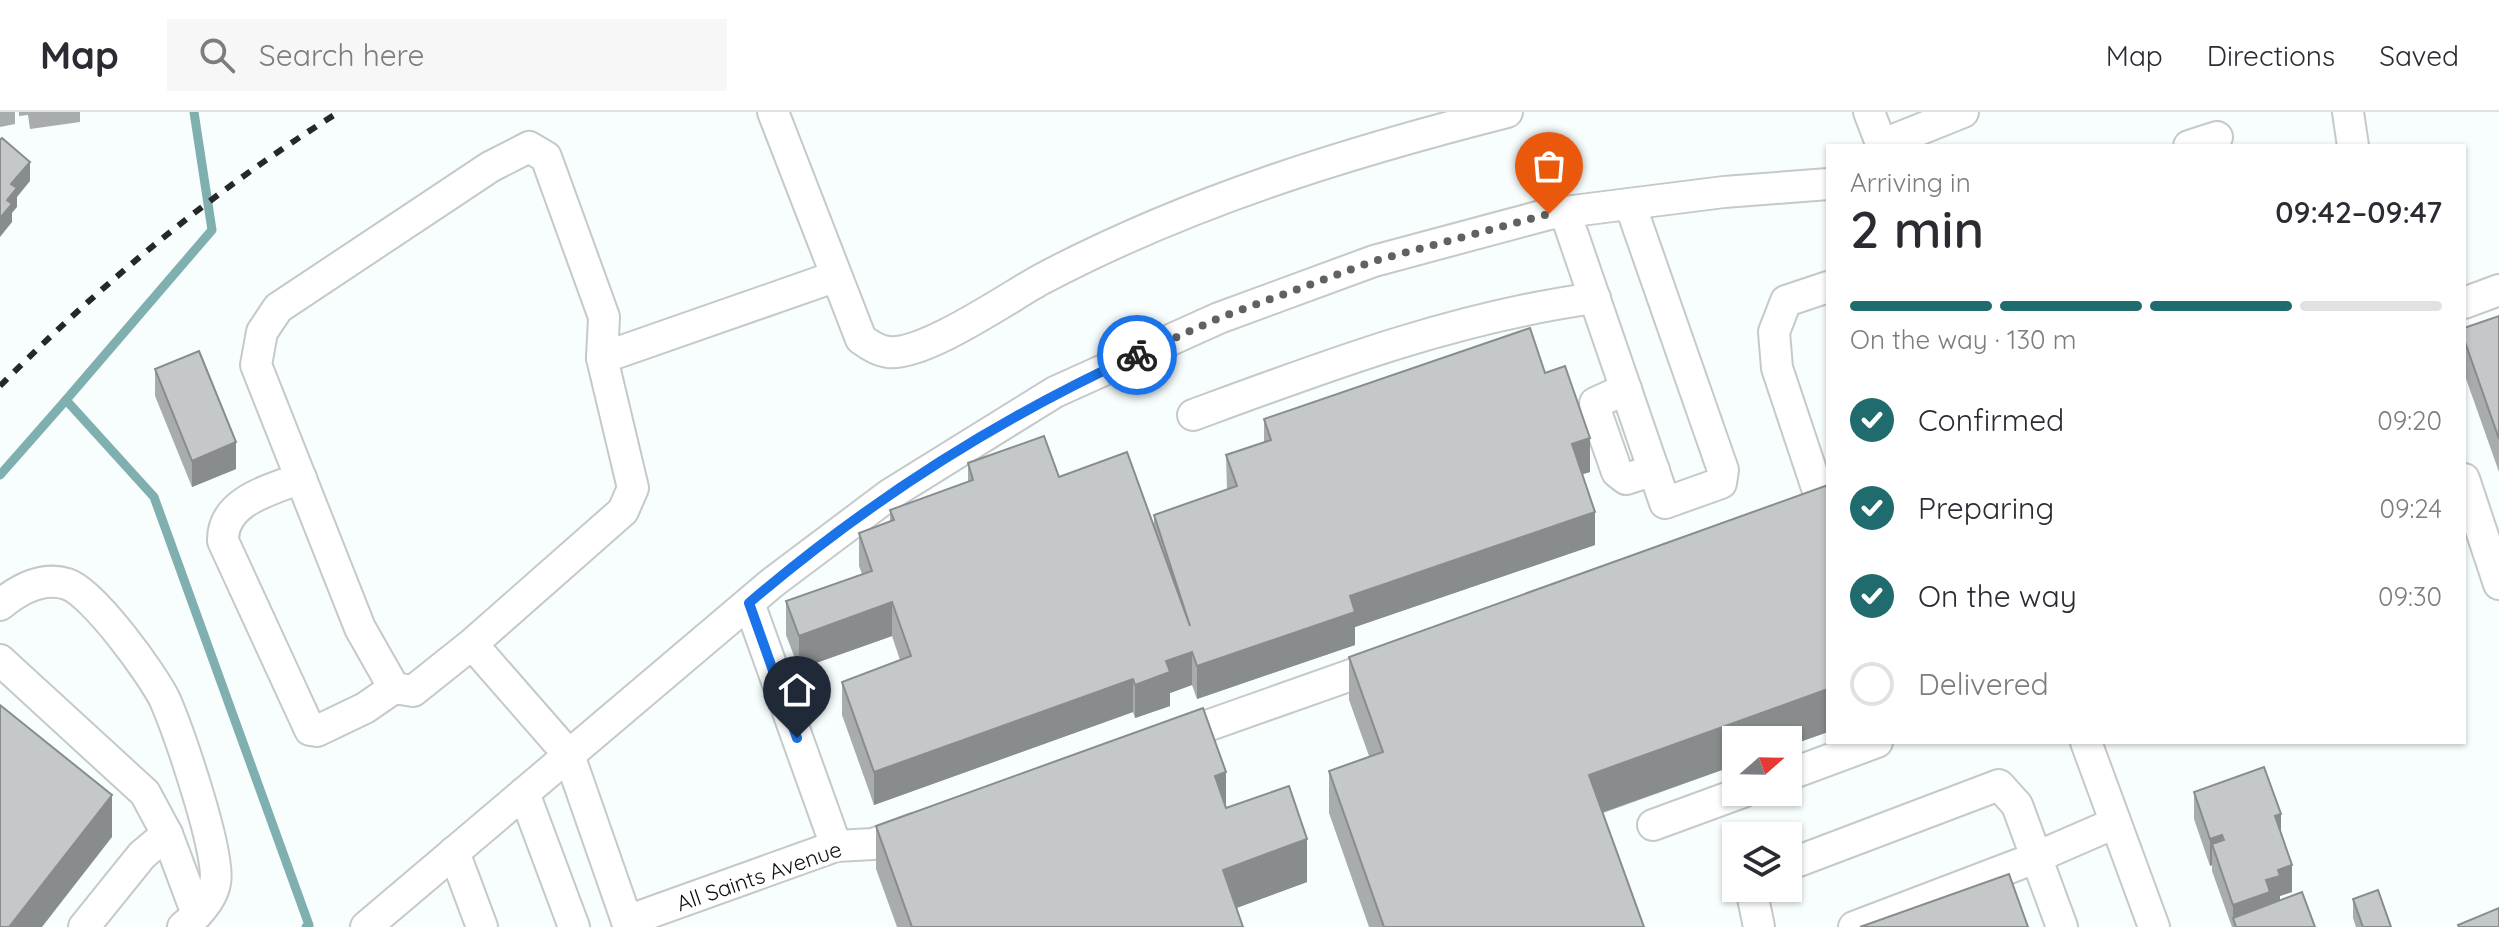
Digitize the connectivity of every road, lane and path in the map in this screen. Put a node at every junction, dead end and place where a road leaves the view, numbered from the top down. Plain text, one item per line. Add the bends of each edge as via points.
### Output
1 (773, 112) edge
2 (1507, 112) edge
3 (1869, 112) edge
4 (1963, 112) edge
5 (2348, 112) edge
6 (1881, 144) edge
7 (1883, 144) edge
8 (2353, 144) edge
9 (1826, 184) edge
10 (1630, 204) junction
11 (1565, 212) junction
12 (834, 277) junction
13 (1826, 288) edge
14 (2499, 290) edge
15 (1595, 298) junction
16 (2466, 302) edge
17 (602, 358) junction
18 (1193, 415) dead end
19 (301, 478) junction
20 (2466, 486) edge
21 (1826, 506) edge
22 (1794, 517) edge
23 (2488, 568) edge
24 (749, 603) junction
25 (0, 605) edge
26 (472, 644) junction
27 (1406, 656) edge
28 (0, 660) edge
29 (394, 688) junction
30 (1872, 744) edge
31 (2087, 744) edge
32 (1139, 750) edge
33 (569, 755) junction
34 (1802, 770) edge
35 (524, 793) junction
36 (1722, 800) edge
37 (947, 818) edge
38 (2115, 823) junction
39 (1653, 825) dead end
40 (167, 834) junction
41 (836, 846) junction
42 (454, 852) junction
43 (2037, 857) junction
44 (1802, 860) edge
45 (1754, 902) edge
46 (190, 921) edge
47 (379, 922) edge
48 (628, 924) edge
49 (84, 927) edge
50 (482, 927) edge
51 (574, 927) edge
52 (1759, 927) edge
53 (1854, 927) edge
54 (2062, 927) edge
55 (2154, 927) edge

1 - 12 street
2 - 12 street via 1274,178 1138,232 933,341 904,351 888,352 861,339
3 - 6 street
4 - 7 street
5 - 8 street
9 - 10 street
10 - 11 street
10 - 15 street via 1723,470 1721,483 1665,503
11 - 15 street
11 - 24 street via 1374,261 1219,318 1055,392 889,495
12 - 17 street
13 - 21 street via 1786,301 1774,332 1777,368
14 - 16 street
15 - 18 street via 1437,330
17 - 19 street via 604,317 546,157 529,147 490,167 278,308 262,332 256,365
17 - 26 street via 633,488 623,511
19 - 29 street via 360,628
19 - 29 street via 251,497 223,527 223,541 310,730 365,708
20 - 23 street
21 - 22 street
24 - 33 street
24 - 41 street
25 - 46 street via 40,582 67,584 87,597 140,659 165,700 212,843 216,883
26 - 29 street via 413,691
26 - 33 street
27 - 32 street
28 - 40 street via 145,793
30 - 34 street
31 - 38 street
33 - 35 street
33 - 48 street
35 - 42 street
35 - 51 street
36 - 39 street
37 - 41 street, All Saints Avenue via 873,844
38 - 43 street
38 - 55 street
40 - 46 street
40 - 49 street via 142,855
41 - 48 street, All Saints Avenue
42 - 47 street
42 - 50 street
43 - 44 street via 2017,805 1999,785
43 - 53 street
43 - 54 street
45 - 52 street

